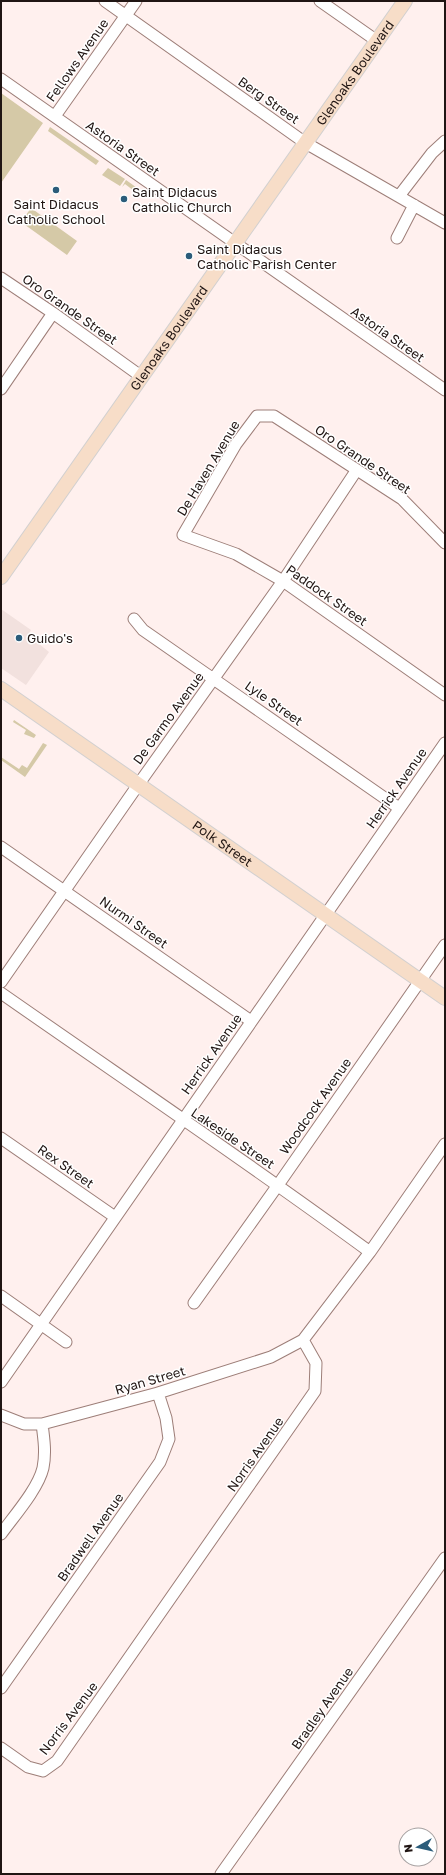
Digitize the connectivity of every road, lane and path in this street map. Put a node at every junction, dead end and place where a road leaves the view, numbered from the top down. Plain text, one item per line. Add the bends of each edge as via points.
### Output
1 (106, 1) edge
2 (136, 1) edge
3 (320, 1) edge
4 (405, 1) edge
5 (126, 15) junction
6 (377, 41) junction
7 (1, 80) edge
8 (55, 116) junction
9 (445, 141) edge
10 (304, 142) junction
11 (399, 196) junction
12 (414, 205) junction
13 (445, 223) edge
14 (397, 238) dead end
15 (236, 243) junction
16 (1, 278) edge
17 (54, 313) junction
18 (142, 377) junction
19 (1, 389) edge
20 (445, 390) edge
21 (256, 416) joint
22 (356, 471) junction
23 (183, 535) joint
24 (445, 543) edge
25 (4, 568) edge
26 (283, 581) junction
27 (134, 619) dead end
28 (214, 678) junction
29 (1, 689) edge
30 (445, 695) edge
31 (445, 742) edge
32 (138, 785) junction
33 (399, 808) junction
34 (1, 847) edge
35 (65, 892) junction
36 (326, 915) junction
37 (445, 945) edge
38 (420, 980) junction
39 (1, 982) edge
40 (1, 993) edge
41 (445, 998) edge
42 (251, 1020) junction
43 (182, 1120) junction
44 (1, 1138) edge
45 (445, 1144) edge
46 (278, 1185) junction
47 (115, 1217) junction
48 (370, 1252) junction
49 (1, 1296) edge
50 (194, 1302) dead end
51 (42, 1324) junction
52 (303, 1340) junction
53 (66, 1342) dead end
54 (1, 1382) edge
55 (158, 1393) junction
56 (1, 1415) edge
57 (42, 1424) junction
58 (1, 1534) edge
59 (445, 1558) edge
60 (1, 1688) edge
61 (1, 1748) edge
62 (221, 1874) edge

1 - 5 street, Berg Street
2 - 5 street, Fellows Avenue
3 - 6 street
4 - 6 main road, Glenoaks Boulevard
5 - 8 street, Fellows Avenue
5 - 10 street, Berg Street
6 - 10 main road, Glenoaks Boulevard
7 - 8 street, Astoria Street
8 - 15 street, Astoria Street
9 - 11 street via 432,153
10 - 11 street, Berg Street
10 - 15 main road, Glenoaks Boulevard
11 - 12 street, Berg Street
12 - 13 street, Berg Street
12 - 14 street
15 - 18 main road, Glenoaks Boulevard
15 - 20 street, Astoria Street
16 - 17 street, Oro Grande Street
17 - 18 street, Oro Grande Street
17 - 19 street
18 - 25 main road, Glenoaks Boulevard
21 - 22 street, Oro Grande Street via 274,416
21 - 23 street, De Haven Avenue via 236,444
22 - 24 street, Oro Grande Street via 402,499
22 - 26 street, De Garmo Avenue
23 - 26 street, Paddock Street via 236,554
26 - 28 street, De Garmo Avenue
26 - 30 street, Paddock Street
27 - 28 street, Lyle Street via 143,630
28 - 32 street, De Garmo Avenue
28 - 33 street, Lyle Street
29 - 32 main road, Polk Street
31 - 33 street, Herrick Avenue
32 - 35 street, De Garmo Avenue
32 - 36 main road, Polk Street
33 - 36 street, Herrick Avenue
34 - 35 street, Nurmi Street
35 - 39 street, De Garmo Avenue
35 - 42 street, Nurmi Street
36 - 38 main road, Polk Street
36 - 42 street, Herrick Avenue
37 - 38 street, Woodcock Avenue
38 - 41 main road, Polk Street
38 - 46 street, Woodcock Avenue
40 - 43 street, Lakeside Street
42 - 43 street, Herrick Avenue
43 - 46 street, Lakeside Street
43 - 47 street, Herrick Avenue
44 - 47 street, Rex Street
45 - 48 street
46 - 48 street, Lakeside Street
46 - 50 street, Woodcock Avenue
47 - 51 street, Herrick Avenue
48 - 52 street
49 - 51 street
51 - 53 street
51 - 54 street, Herrick Avenue
52 - 55 street, Ryan Street via 271,1357
52 - 61 street, Norris Avenue via 316,1363 315,1391 57,1761 43,1771 28,1767
55 - 57 street, Ryan Street
55 - 60 street, Bradwell Avenue via 169,1439 160,1462
56 - 57 street, Ryan Street via 24,1424
57 - 58 street via 46,1448 43,1470 33,1490
59 - 62 street, Bradley Avenue

